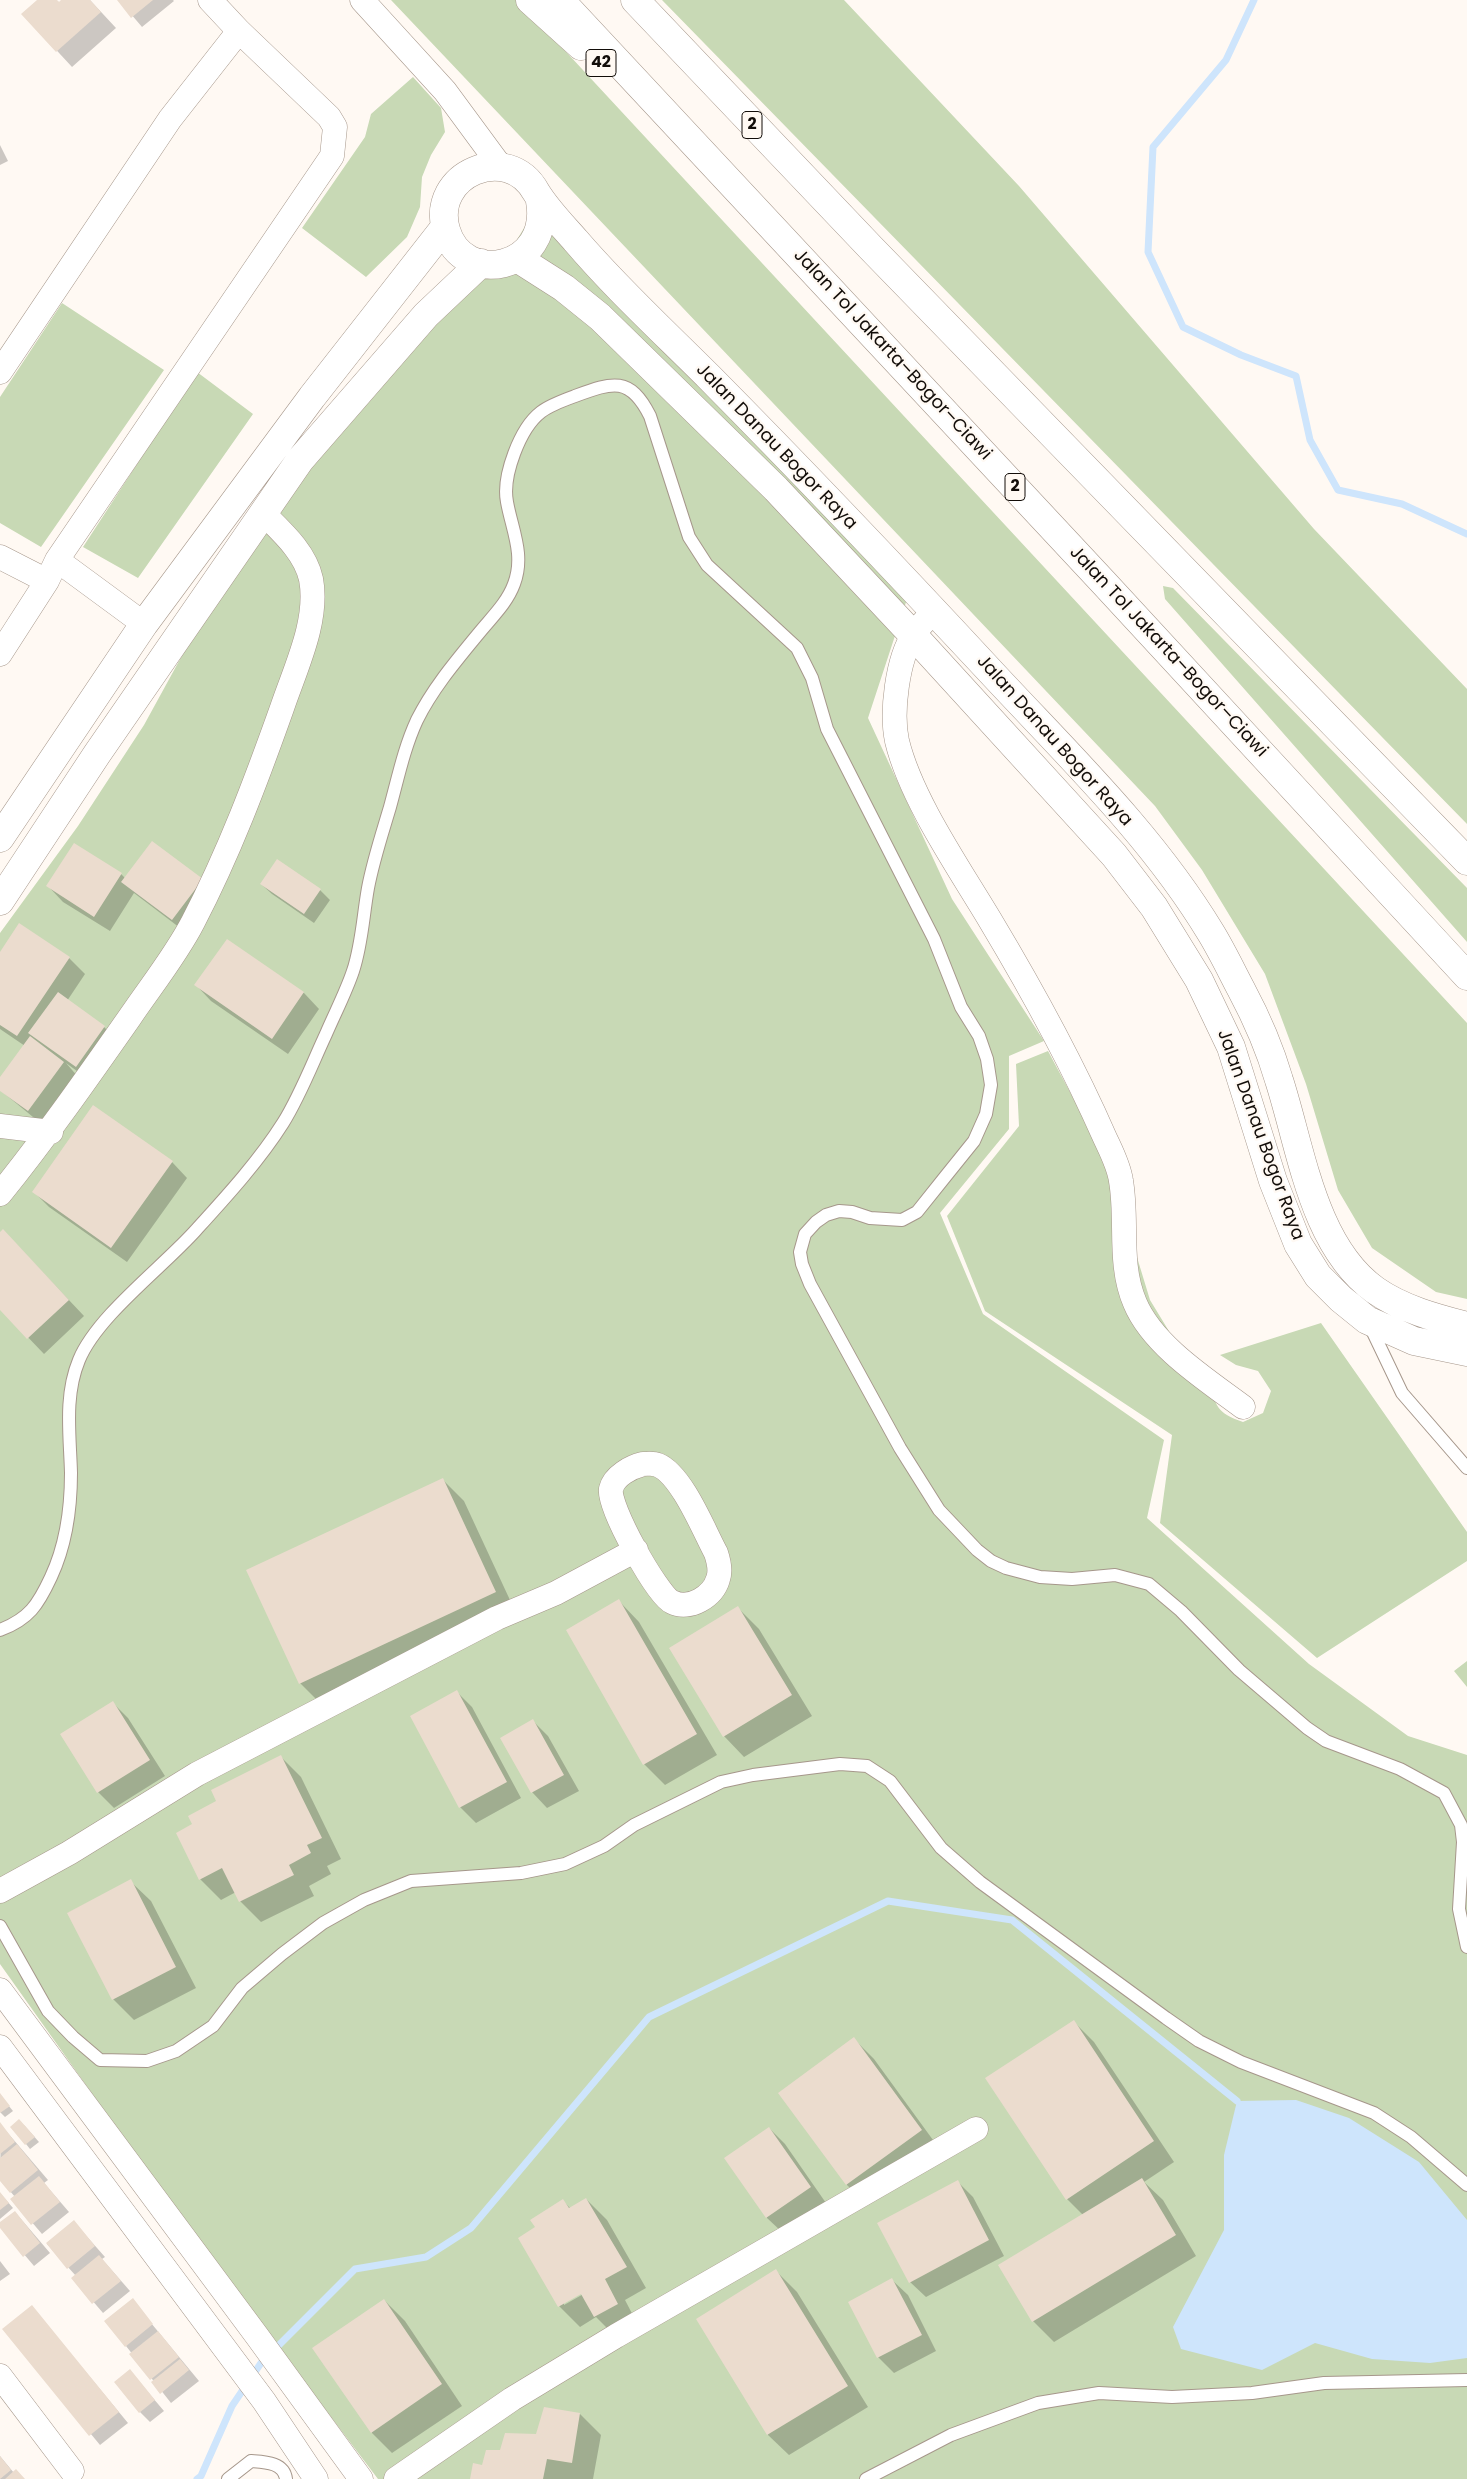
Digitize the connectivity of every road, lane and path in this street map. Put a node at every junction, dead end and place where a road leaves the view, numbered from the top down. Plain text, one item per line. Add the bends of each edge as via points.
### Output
1 (210, 0) edge
2 (362, 0) edge
3 (530, 0) edge
4 (560, 0) edge
5 (635, 0) edge
6 (239, 31) junction
7 (675, 122) junction
8 (501, 166) junction
9 (540, 201) junction
10 (446, 228) junction
11 (517, 258) junction
12 (481, 263) junction
13 (0, 372) edge
14 (263, 513) junction
15 (0, 557) edge
16 (57, 560) junction
17 (47, 581) junction
18 (935, 610) junction
19 (144, 624) junction
20 (913, 635) junction
21 (0, 654) edge
22 (0, 838) edge
23 (1467, 861) edge
24 (0, 901) edge
25 (1467, 976) edge
26 (0, 1126) edge
27 (51, 1132) junction
28 (0, 1194) edge
29 (1367, 1320) junction
30 (1467, 1326) edge
31 (1467, 1352) edge
32 (1242, 1407) dead end
33 (1467, 1468) edge
34 (636, 1550) junction
35 (0, 1630) edge
36 (0, 1891) edge
37 (0, 1926) edge
38 (1467, 1947) edge
39 (0, 1990) edge
40 (0, 2048) edge
41 (976, 2129) dead end
42 (1467, 2185) edge
43 (0, 2376) edge
44 (1467, 2380) edge
45 (72, 2471) dead end
46 (228, 2479) edge
47 (286, 2479) edge
48 (316, 2479) edge
49 (361, 2479) edge
50 (396, 2479) edge
51 (866, 2479) edge

1 - 6 street
2 - 8 street via 446,91
3 - 7 main road, 42 via 587,52
4 - 7 main road, Jalan Tol Jakarta–Bogor–Ciawi / 2
5 - 23 main road, 2 via 871,248
6 - 13 street via 170,120
6 - 16 street via 329,117 335,127 332,156
7 - 25 main road, Jalan Tol Jakarta–Bogor–Ciawi / 2
8 - 9 main road via 530,182
8 - 10 main road via 477,169 457,182 445,204
9 - 11 main road via 542,223 539,234 526,252
9 - 18 main road, Jalan Danau Bogor Raya via 603,272
10 - 12 main road via 458,250
10 - 19 main road via 312,397
11 - 12 main road via 493,265
11 - 20 main road, Jalan Danau Bogor Raya via 564,288 600,317 776,489
12 - 14 main road via 426,315 306,453
14 - 24 main road
14 - 27 street via 307,564 312,602 306,640 248,802 192,924
15 - 17 street
16 - 17 street
16 - 19 street
17 - 21 street
18 - 20 street
18 - 30 main road, Jalan Danau Bogor Raya via 1128,821 1212,934 1249,1004 1278,1074 1316,1204 1332,1240 1350,1266 1379,1293 1416,1312
19 - 22 main road
20 - 29 main road, Jalan Danau Bogor Raya via 1114,855 1154,907 1199,980 1231,1047 1273,1181 1298,1244 1318,1276
20 - 32 street via 904,658 895,704 897,740 938,833 1019,969 1109,1147 1121,1181 1125,1261 1135,1304 1180,1360
26 - 27 street
27 - 28 street
29 - 31 main road, Jalan Danau Bogor Raya via 1414,1341
29 - 33 lane via 1402,1394
34 - 34 street via 658,1587 672,1602 688,1605 697,1602 714,1588 718,1579 716,1553 682,1490 665,1470 651,1464 631,1468 611,1488 615,1510
34 - 36 street via 556,1592 497,1618 197,1774 69,1853
35 - 38 lane via 25,1619 41,1597 58,1562 68,1522 69,1398 79,1360 96,1332 195,1231 283,1123 352,974 361,944 375,857 408,742 437,685 502,606 517,576 517,543 505,487 525,430 540,412 564,400 608,386 620,386 634,391 650,416 689,537 708,566 797,648 812,678 827,729 934,939 961,1007 979,1036 987,1059 991,1085 986,1114 974,1141 917,1212 902,1220 890,1221 839,1211 816,1222 805,1234 800,1252 810,1284 900,1448 939,1510 991,1561 1021,1574 1053,1580 1116,1575 1149,1584 1167,1597 1240,1670 1307,1728 1326,1741 1400,1769 1444,1793 1461,1825 1459,1909
37 - 42 lane via 48,2011 73,2037 100,2060 146,2061 176,2051 213,2026 242,1988 282,1954 323,1922 364,1900 411,1882 521,1873 565,1864 721,1782 840,1764 867,1766 890,1781 941,1848 980,1882 1166,2018 1241,2062 1374,2113 1411,2138
39 - 49 street
40 - 48 street via 264,2401
41 - 50 street via 608,2341 512,2399
43 - 45 street
44 - 51 lane via 1324,2384 1172,2397 1099,2393 1038,2403 951,2435
46 - 47 lane via 251,2461 274,2463

